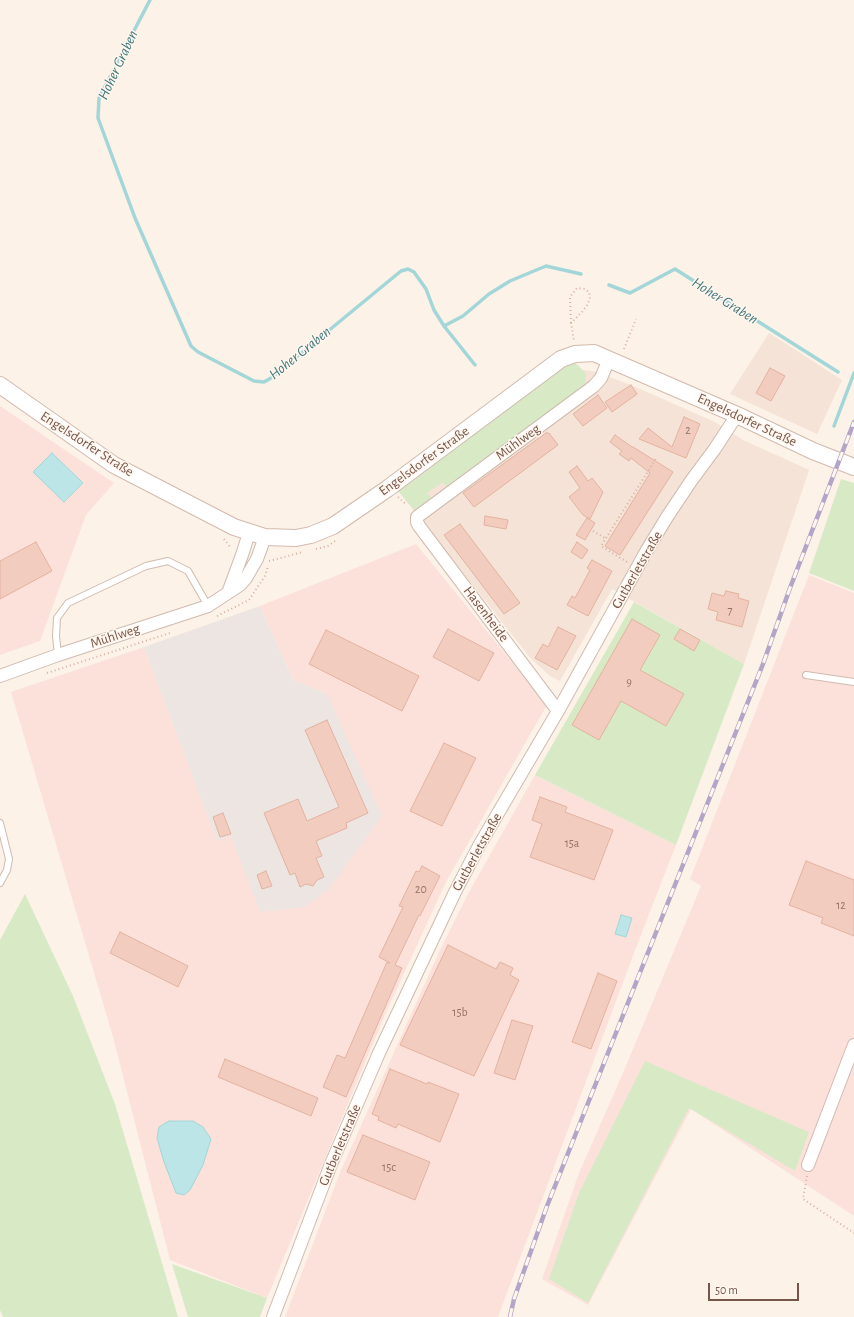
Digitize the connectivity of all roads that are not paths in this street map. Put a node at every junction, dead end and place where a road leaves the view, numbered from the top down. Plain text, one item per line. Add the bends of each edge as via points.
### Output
1 (609, 359) junction
2 (0, 385) edge
3 (737, 415) junction
4 (854, 466) edge
5 (417, 517) joint
6 (249, 533) junction
7 (265, 537) junction
8 (228, 593) junction
9 (208, 606) junction
10 (58, 655) junction
11 (806, 675) dead end
12 (0, 676) edge
13 (854, 682) edge
14 (558, 711) junction
15 (0, 823) edge
16 (0, 883) edge
17 (854, 1045) edge
18 (808, 1165) road end
19 (273, 1317) edge

1 - 3 main road, Engelsdorfer Straße
1 - 5 street, Mühlweg via 601,378 594,386
1 - 7 main road, Engelsdorfer Straße via 594,353 576,354 561,359 387,489 333,526 296,538
2 - 6 main road, Engelsdorfer Straße via 114,465
3 - 4 main road, Engelsdorfer Straße via 813,451
3 - 14 street, Gutberletstraße via 664,523
5 - 14 street, Hasenheide via 419,526
6 - 7 main road, Engelsdorfer Straße
6 - 8 street
7 - 8 street, Mühlweg via 246,578 240,586
8 - 9 street, Mühlweg
9 - 10 street, Mühlweg
9 - 10 lane via 188,571 168,561 146,566 68,603 57,618
10 - 12 street, Mühlweg
11 - 13 lane
14 - 19 street, Gutberletstraße via 480,844 432,940 331,1164
15 - 16 lane via 9,859
17 - 18 street

